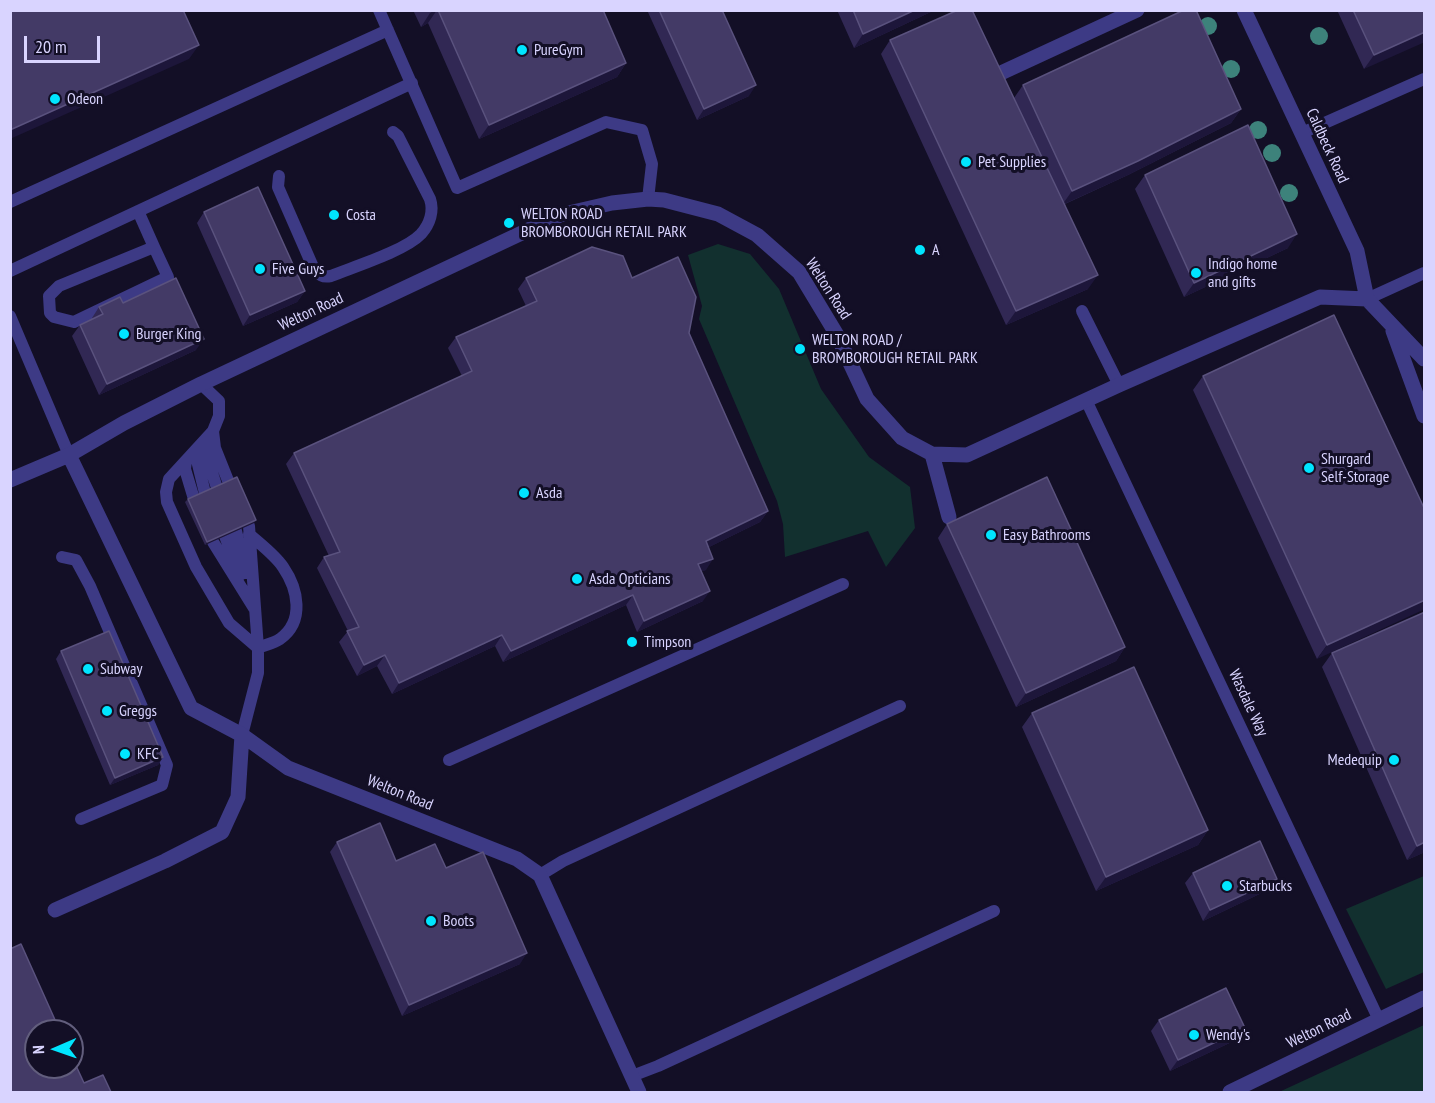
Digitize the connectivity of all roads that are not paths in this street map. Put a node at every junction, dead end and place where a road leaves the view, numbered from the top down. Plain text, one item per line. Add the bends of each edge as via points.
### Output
1 (379, 10) edge
2 (1137, 10) edge
3 (1245, 10) edge
4 (388, 30) junction
5 (1003, 72) edge
6 (1425, 79) edge
7 (411, 83) junction
8 (393, 132) dead end
9 (1302, 133) junction
10 (279, 176) dead end
11 (648, 199) junction
12 (10, 202) edge
13 (138, 211) junction
14 (154, 247) junction
15 (10, 271) edge
16 (1425, 273) edge
17 (1367, 299) junction
18 (1082, 311) dead end
19 (10, 316) edge
20 (1391, 324) junction
21 (1425, 359) edge
22 (201, 384) junction
23 (1119, 385) junction
24 (1086, 400) junction
25 (1425, 416) edge
26 (209, 436) junction
27 (932, 454) junction
28 (69, 455) junction
29 (190, 456) junction
30 (10, 480) edge
31 (223, 485) edge
32 (199, 496) edge
33 (949, 517) dead end
34 (231, 534) edge
35 (213, 542) edge
36 (62, 557) dead end
37 (843, 584) dead end
38 (256, 612) junction
39 (258, 648) junction
40 (900, 706) dead end
41 (242, 735) junction
42 (449, 760) dead end
43 (81, 819) dead end
44 (540, 875) junction
45 (56, 910) dead end
46 (994, 911) dead end
47 (1425, 998) edge
48 (1379, 1020) junction
49 (632, 1076) junction
50 (639, 1092) edge
51 (1230, 1092) edge

1 - 4 lane
2 - 5 street
3 - 9 street, Caldbeck Road
4 - 7 lane
4 - 12 lane
6 - 9 lane
7 - 11 lane via 457,188 606,122 642,130 652,164
7 - 13 lane
8 - 10 lane via 430,199 429,222 422,234 399,248 331,276 319,275 313,267 278,187
9 - 17 street, Caldbeck Road via 1357,251
11 - 22 street, Welton Road via 560,215
11 - 27 street, Welton Road via 718,214 758,235 799,272 837,336 867,399 902,438
13 - 14 lane
13 - 15 lane
14 - 14 lane via 59,286 49,296 50,312 54,317 74,322 168,277
16 - 17 lane
17 - 20 street
17 - 23 street, Welton Road via 1320,297
18 - 23 lane
19 - 28 lane, Welton Road
20 - 21 street
20 - 25 street
22 - 26 lane via 219,401 219,416
22 - 28 street, Welton Road
23 - 24 street, Welton Road
24 - 27 street, Welton Road via 967,454
24 - 48 lane, Wasdale Way
26 - 29 lane
26 - 31 lane via 205,451
27 - 33 street
28 - 30 street
28 - 41 street, Welton Road via 191,708
29 - 32 lane via 185,469
29 - 39 lane via 169,479 167,502 196,567 229,623
34 - 38 lane
35 - 38 lane
36 - 43 lane via 76,560 90,586 167,765 162,785
37 - 42 lane
38 - 39 lane
38 - 39 lane via 249,530 284,567 299,608 290,629 280,639
39 - 41 lane via 258,673
40 - 44 lane
41 - 44 street, Welton Road via 288,768 517,859
41 - 45 street via 238,797 222,832
44 - 49 street
46 - 49 lane
47 - 48 street, Welton Road
48 - 51 street, Welton Road
49 - 50 street

